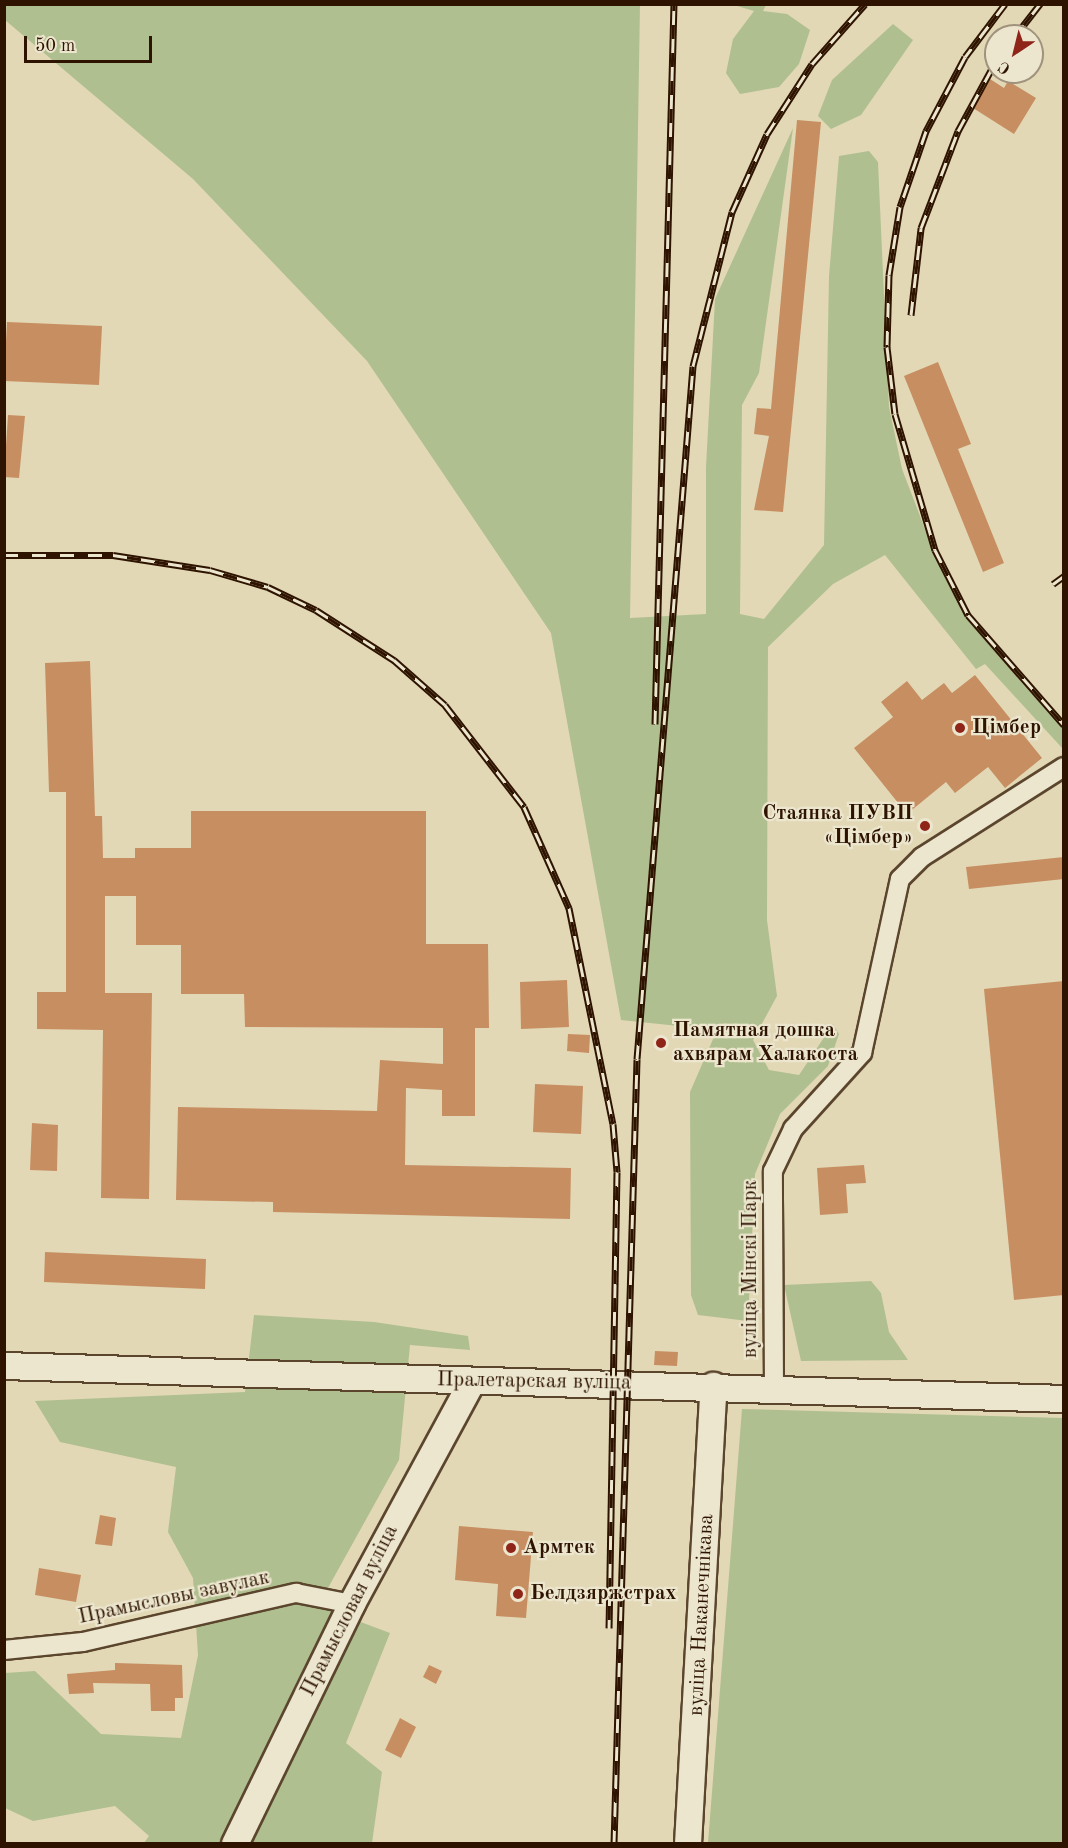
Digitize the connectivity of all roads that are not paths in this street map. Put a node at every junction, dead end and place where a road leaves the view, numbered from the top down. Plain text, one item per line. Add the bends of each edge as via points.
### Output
1 (1064, 767) edge
2 (4, 1366) edge
3 (472, 1382) junction
4 (714, 1386) junction
5 (774, 1389) junction
6 (1064, 1400) edge
7 (352, 1604) junction
8 (4, 1650) edge
9 (235, 1844) edge
10 (688, 1844) edge

1 - 5 street, вуліца Мінскі Парк via 922,857 900,879 862,1053 793,1129 773,1171
2 - 3 main road, Пралетарская вуліца
3 - 4 main road, Пралетарская вуліца
3 - 7 main road, Прамысловая вуліца
4 - 5 main road, Пралетарская вуліца
4 - 10 main road, вуліца Наканечнікава
5 - 6 main road, Пралетарская вуліца
7 - 8 street, Прамысловы завулак via 296,1593 83,1642
7 - 9 main road, Прамысловая вуліца

